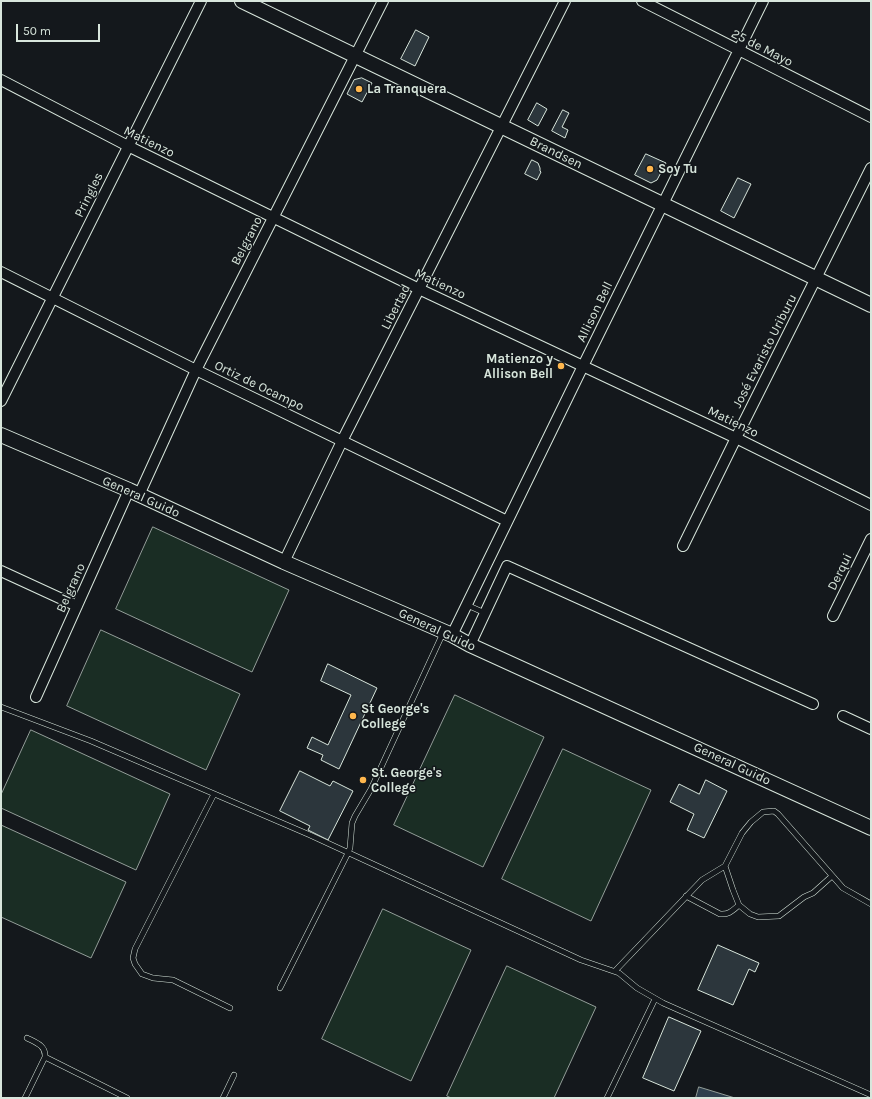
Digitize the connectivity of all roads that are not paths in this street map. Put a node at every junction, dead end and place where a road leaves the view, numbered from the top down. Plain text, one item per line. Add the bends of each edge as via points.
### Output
1 (201, 1) edge
2 (242, 1) edge
3 (383, 1) edge
4 (565, 1) edge
5 (642, 1) edge
6 (764, 1) edge
7 (739, 50) junction
8 (356, 57) junction
9 (1, 80) edge
10 (871, 117) edge
11 (501, 126) junction
12 (128, 146) junction
13 (871, 168) edge
14 (662, 205) junction
15 (273, 218) junction
16 (1, 272) edge
17 (816, 278) junction
18 (419, 289) junction
19 (53, 298) junction
20 (871, 305) edge
21 (583, 366) junction
22 (196, 370) junction
23 (1, 401) edge
24 (1, 435) edge
25 (736, 438) junction
26 (342, 442) junction
27 (134, 493) junction
28 (871, 505) edge
29 (507, 521) junction
30 (871, 539) edge
31 (683, 546) dead end
32 (284, 562) junction
33 (1, 571) edge
34 (467, 605) junction
35 (77, 606) junction
36 (484, 614) junction
37 (833, 616) dead end
38 (448, 633) junction
39 (470, 645) junction
40 (36, 696) dead end
41 (813, 704) dead end
42 (1, 707) edge
43 (843, 716) dead end
44 (871, 729) edge
45 (214, 794) junction
46 (871, 828) edge
47 (348, 853) junction
48 (725, 866) junction
49 (832, 876) junction
50 (686, 896) junction
51 (871, 904) edge
52 (739, 905) junction
53 (615, 971) junction
54 (280, 988) dead end
55 (655, 999) junction
56 (230, 1008) dead end
57 (27, 1038) dead end
58 (45, 1058) junction
59 (234, 1075) dead end
60 (871, 1095) edge
61 (25, 1098) edge
62 (127, 1098) edge
63 (223, 1098) edge
64 (607, 1098) edge

1 - 12 street, Pringles
2 - 8 main road, Brandsen
3 - 8 street, Belgrano
4 - 11 street, Libertad
5 - 7 street, 25 de Mayo
6 - 7 street, Allison Bell
7 - 10 street, 25 de Mayo
7 - 14 street, Allison Bell
8 - 11 main road, Brandsen
8 - 15 street, Belgrano
9 - 12 street, Matienzo
11 - 14 main road, Brandsen
11 - 18 street, Libertad
12 - 15 street, Matienzo
12 - 19 street, Pringles
13 - 17 street, José Evaristo Uriburu
14 - 17 main road, Brandsen
14 - 21 street, Allison Bell
15 - 18 street, Matienzo
15 - 22 street, Belgrano
16 - 19 street, Ortiz de Ocampo
17 - 20 main road, Brandsen
17 - 25 street, José Evaristo Uriburu
18 - 21 street, Matienzo
18 - 26 street, Libertad
19 - 22 street, Ortiz de Ocampo
19 - 23 street, Pringles
21 - 25 street, Matienzo
21 - 29 street, Allison Bell
22 - 26 street, Ortiz de Ocampo
22 - 27 street, Belgrano
24 - 27 main road, General Guido
25 - 28 street, Matienzo
25 - 31 street, José Evaristo Uriburu
26 - 29 street, Ortiz de Ocampo
26 - 32 street, Libertad
27 - 32 main road, General Guido
27 - 35 street, Belgrano
29 - 34 street, Allison Bell
30 - 37 street, Derqui
32 - 38 main road, General Guido
33 - 35 street
34 - 36 lane
34 - 38 street, Allison Bell
35 - 40 street, Belgrano
36 - 39 street
36 - 41 street via 508,566
38 - 39 main road, General Guido
38 - 47 lane via 371,789 355,816
39 - 46 main road, General Guido
42 - 45 lane via 91,741
43 - 44 street
45 - 47 lane
45 - 56 lane via 135,949 133,958 139,971 148,976 173,980
47 - 53 lane via 581,960
47 - 54 lane
48 - 49 lane via 742,833 751,822 763,812 774,811
48 - 50 lane via 702,880
48 - 52 lane
49 - 51 lane via 850,893
49 - 52 lane via 813,893 779,916 758,918
50 - 52 lane via 720,914 726,915
50 - 53 lane
53 - 55 lane
55 - 60 lane
55 - 64 lane
57 - 58 lane via 43,1047
58 - 61 lane
58 - 62 lane
59 - 63 lane

